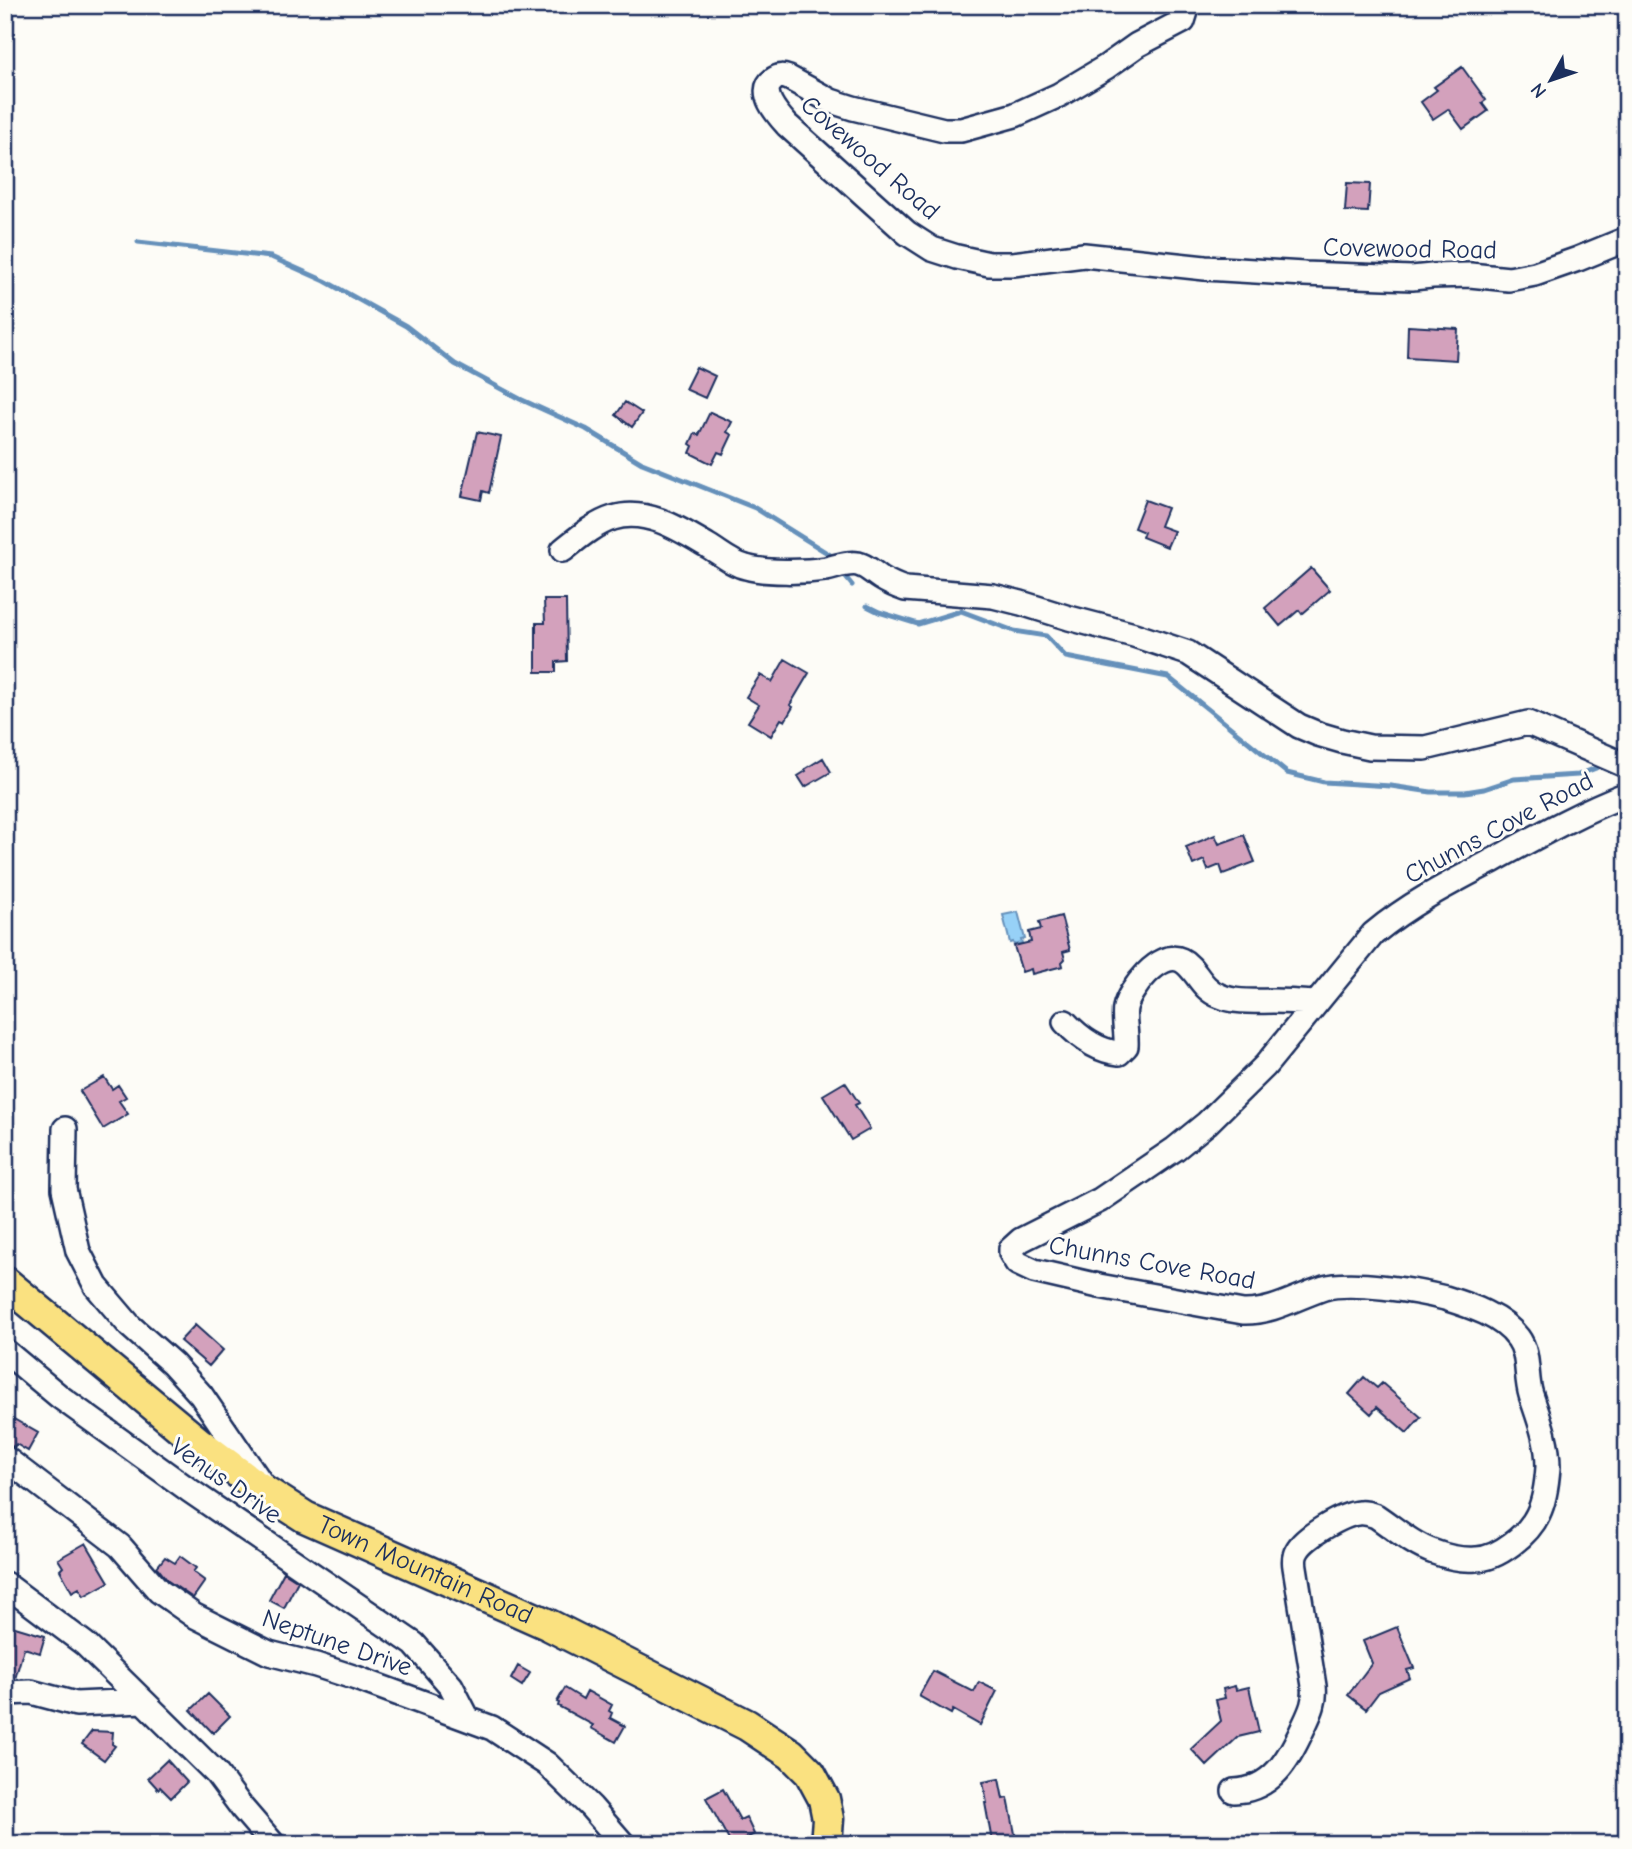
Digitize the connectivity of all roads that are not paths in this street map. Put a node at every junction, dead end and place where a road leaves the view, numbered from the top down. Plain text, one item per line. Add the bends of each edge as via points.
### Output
1 (1188, 5) edge
2 (1627, 239) edge
3 (563, 550) dead end
4 (1627, 766) edge
5 (1627, 794) edge
6 (1316, 1003) junction
7 (1065, 1021) dead end
8 (65, 1129) dead end
9 (5, 1282) edge
10 (5, 1350) edge
11 (5, 1458) edge
12 (268, 1494) junction
13 (5, 1584) edge
14 (5, 1693) edge
15 (143, 1701) junction
16 (468, 1719) junction
17 (1234, 1791) dead end
18 (273, 1844) edge
19 (622, 1844) edge
20 (826, 1844) edge

1 - 2 street, Covewood Road via 1183,21 1059,95 1015,115 961,130 853,108 782,76 769,85 768,93 787,125 907,233 932,248 989,264 1084,255 1292,274 1509,279 1535,274
3 - 4 street, Chunns Cove Road via 614,517 643,517 687,533 746,568 785,571 859,564 905,589 993,596 1134,635 1188,653 1299,726 1342,741 1370,747 1425,748 1528,723
5 - 6 street, Chunns Cove Road via 1594,806 1393,917 1373,934
6 - 7 street via 1241,1001 1221,996 1204,987 1181,960 1170,959 1149,970 1137,985 1125,1008 1126,1046 1119,1053 1096,1048
6 - 17 street, Chunns Cove Road via 1265,1066 1207,1123 1100,1200 1016,1242 1011,1249 1014,1259 1034,1271 1233,1311 1270,1309 1326,1287 1351,1285 1406,1289 1490,1316 1521,1341 1528,1387 1547,1449 1546,1484 1538,1516 1511,1544 1478,1560 1435,1553 1376,1516 1360,1513 1342,1517 1303,1542 1294,1559 1314,1705 1283,1765 1252,1789
8 - 12 street via 64,1189 78,1251 96,1286 201,1395
9 - 12 main road, Town Mountain Road via 199,1443
10 - 16 street, Venus Drive via 60,1397 178,1482 414,1644 451,1685
11 - 16 street, Neptune Drive via 120,1546 159,1591 193,1615 270,1653
12 - 20 main road, Town Mountain Road via 305,1517 547,1624 747,1725 791,1754 810,1773 824,1799
13 - 15 street via 85,1644
14 - 15 street via 30,1692 76,1704
15 - 18 street via 216,1773
16 - 19 street, Neptune Drive via 492,1728 547,1764

